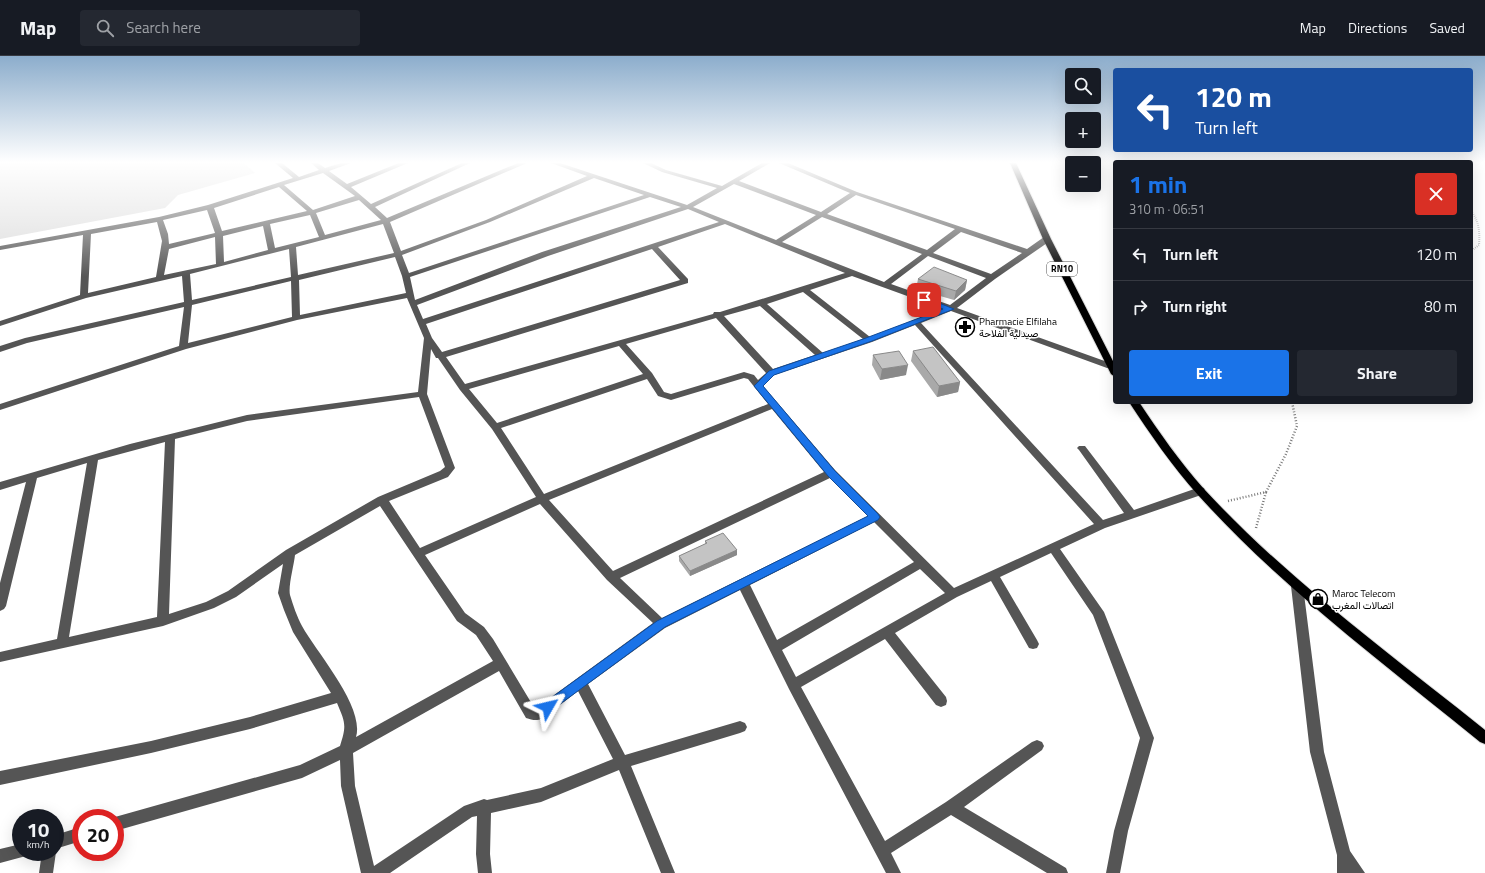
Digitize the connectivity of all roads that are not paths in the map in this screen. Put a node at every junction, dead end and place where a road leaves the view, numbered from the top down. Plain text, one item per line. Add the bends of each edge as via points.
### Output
1 (231, 201) edge
2 (299, 201) edge
3 (347, 201) edge
4 (364, 201) edge
5 (382, 201) edge
6 (433, 201) edge
7 (534, 201) edge
8 (631, 201) edge
9 (669, 201) edge
10 (699, 201) edge
11 (787, 201) edge
12 (842, 201) edge
13 (879, 201) edge
14 (1030, 201) edge
15 (369, 207) junction
16 (688, 207) junction
17 (210, 208) junction
18 (312, 212) junction
19 (822, 214) junction
20 (159, 219) junction
21 (386, 221) junction
22 (725, 222) junction
23 (266, 223) junction
24 (960, 229) junction
25 (87, 232) junction
26 (219, 234) junction
27 (323, 238) junction
28 (1047, 239) junction
29 (777, 242) junction
30 (292, 246) junction
31 (654, 246) junction
32 (166, 247) junction
33 (0, 248) edge
34 (272, 252) junction
35 (1028, 252) junction
36 (928, 253) junction
37 (399, 254) junction
38 (220, 265) junction
39 (186, 273) junction
40 (852, 273) junction
41 (406, 276) junction
42 (992, 277) junction
43 (160, 278) junction
44 (295, 278) junction
45 (885, 285) junction
46 (804, 289) junction
47 (409, 295) junction
48 (84, 296) junction
49 (188, 303) junction
50 (761, 303) junction
51 (412, 304) junction
52 (950, 309) junction
53 (717, 314) junction
54 (296, 318) junction
55 (916, 322) junction
56 (421, 323) junction
57 (0, 324) edge
58 (428, 338) junction
59 (869, 340) junction
60 (620, 342) junction
61 (183, 347) junction
62 (0, 349) edge
63 (439, 356) junction
64 (821, 356) junction
65 (1110, 366) junction
66 (1113, 371) edge
67 (771, 373) junction
68 (649, 375) junction
69 (758, 386) junction
70 (463, 388) junction
71 (422, 394) junction
72 (1135, 404) edge
73 (773, 405) junction
74 (0, 407) edge
75 (495, 427) junction
76 (170, 436) junction
77 (1082, 448) dead end
78 (93, 459) junction
79 (831, 473) junction
80 (33, 476) junction
81 (0, 486) edge
82 (1200, 491) junction
83 (542, 498) junction
84 (382, 500) junction
85 (1131, 514) junction
86 (875, 517) junction
87 (1101, 525) junction
88 (1053, 547) junction
89 (290, 553) junction
90 (418, 554) junction
91 (920, 563) junction
92 (994, 575) junction
93 (611, 577) junction
94 (743, 584) junction
95 (1297, 586) junction
96 (953, 594) junction
97 (0, 606) edge
98 (163, 621) junction
99 (661, 624) junction
100 (886, 632) junction
101 (62, 643) junction
102 (1032, 644) dead end
103 (775, 648) junction
104 (0, 657) edge
105 (501, 663) junction
106 (580, 682) junction
107 (793, 686) junction
108 (340, 696) junction
109 (941, 701) dead end
110 (740, 727) dead end
111 (1485, 738) edge
112 (1038, 746) dead end
113 (346, 750) junction
114 (623, 762) junction
115 (0, 778) edge
116 (484, 806) junction
117 (951, 808) junction
118 (124, 821) edge
119 (883, 850) junction
120 (12, 853) edge
121 (1344, 855) junction
122 (0, 856) edge
123 (48, 861) edge
124 (46, 873) edge
125 (368, 873) edge
126 (376, 873) edge
127 (484, 873) edge
128 (668, 873) edge
129 (894, 873) edge
130 (1061, 873) edge
131 (1113, 873) edge
132 (1344, 873) edge
133 (1358, 873) edge

1 - 17 street
2 - 18 street
3 - 18 street
4 - 15 street
5 - 15 street
6 - 21 street
7 - 37 street
8 - 41 street
9 - 16 street
10 - 16 street
11 - 19 street
12 - 19 street
13 - 24 street
14 - 28 main road, RN10
15 - 21 street
16 - 22 street
16 - 51 street via 545,254
17 - 20 street
17 - 26 street
18 - 23 street
18 - 27 street
19 - 29 street
19 - 36 street
20 - 25 street
20 - 32 street
21 - 27 street
21 - 37 street
22 - 29 street
22 - 31 street
23 - 26 street
23 - 34 street
24 - 35 street
24 - 36 street
25 - 33 street
25 - 48 street
26 - 32 street
26 - 38 street
27 - 30 street
28 - 35 street
28 - 65 main road, RN10
29 - 40 street
30 - 34 street
30 - 44 street
31 - 56 street
31 - 63 street via 685,281
32 - 43 street
34 - 38 street
35 - 42 street
36 - 42 street
36 - 45 street
37 - 41 street
37 - 44 street
38 - 39 street
39 - 43 street
39 - 49 street
40 - 45 street
40 - 46 street
41 - 47 street
42 - 52 street
43 - 48 street
44 - 49 street
44 - 54 street
45 - 52 street
46 - 50 street
46 - 59 street
47 - 51 street
47 - 54 street
48 - 57 street
49 - 61 street
49 - 62 street
50 - 53 street
50 - 64 street
51 - 56 street
52 - 55 street
52 - 65 street
53 - 60 street
53 - 67 street
54 - 61 street
55 - 59 street
55 - 87 street
56 - 58 street
58 - 63 street
58 - 71 street
59 - 64 street
60 - 68 street
60 - 70 street
61 - 74 street
63 - 70 street
64 - 67 street
65 - 66 main road, RN10
67 - 69 street
68 - 69 street via 661,394 671,397 744,375 748,375
68 - 75 street
69 - 73 street
70 - 75 street
71 - 76 street via 247,418
71 - 84 street via 450,468 444,474
72 - 82 main road via 1161,443
73 - 79 street
73 - 83 street
75 - 83 street
76 - 78 street
76 - 98 street
77 - 85 street
78 - 80 street
78 - 101 street
79 - 86 street
79 - 93 street
80 - 81 street
80 - 97 street
82 - 85 street
82 - 95 main road
83 - 90 street
83 - 93 street
84 - 89 street
84 - 90 street
85 - 87 street
86 - 91 street
86 - 94 street
87 - 88 street
88 - 92 street
88 - 131 street via 1098,612 1147,738 1121,831
89 - 98 street via 220,600
89 - 108 street via 284,593 297,628
90 - 105 street via 461,616 480,631
91 - 96 street
91 - 103 street
92 - 96 street
92 - 102 street
93 - 99 street
94 - 99 street
94 - 103 street
95 - 111 main road
95 - 121 street via 1317,752
96 - 100 street
98 - 101 street
99 - 106 street
100 - 107 street
100 - 109 street
101 - 104 street
103 - 107 street
105 - 106 street via 528,710 534,715
105 - 113 street
106 - 114 street
107 - 119 street
108 - 113 street via 352,729
108 - 115 street via 250,723 151,747
110 - 114 street
112 - 117 street
113 - 118 street via 302,771
113 - 125 street via 348,786
114 - 116 street via 541,795
114 - 128 street
116 - 126 street via 469,811
116 - 127 street
117 - 119 street
117 - 130 street
119 - 129 street
120 - 122 street
121 - 132 street
121 - 133 street
123 - 124 street

